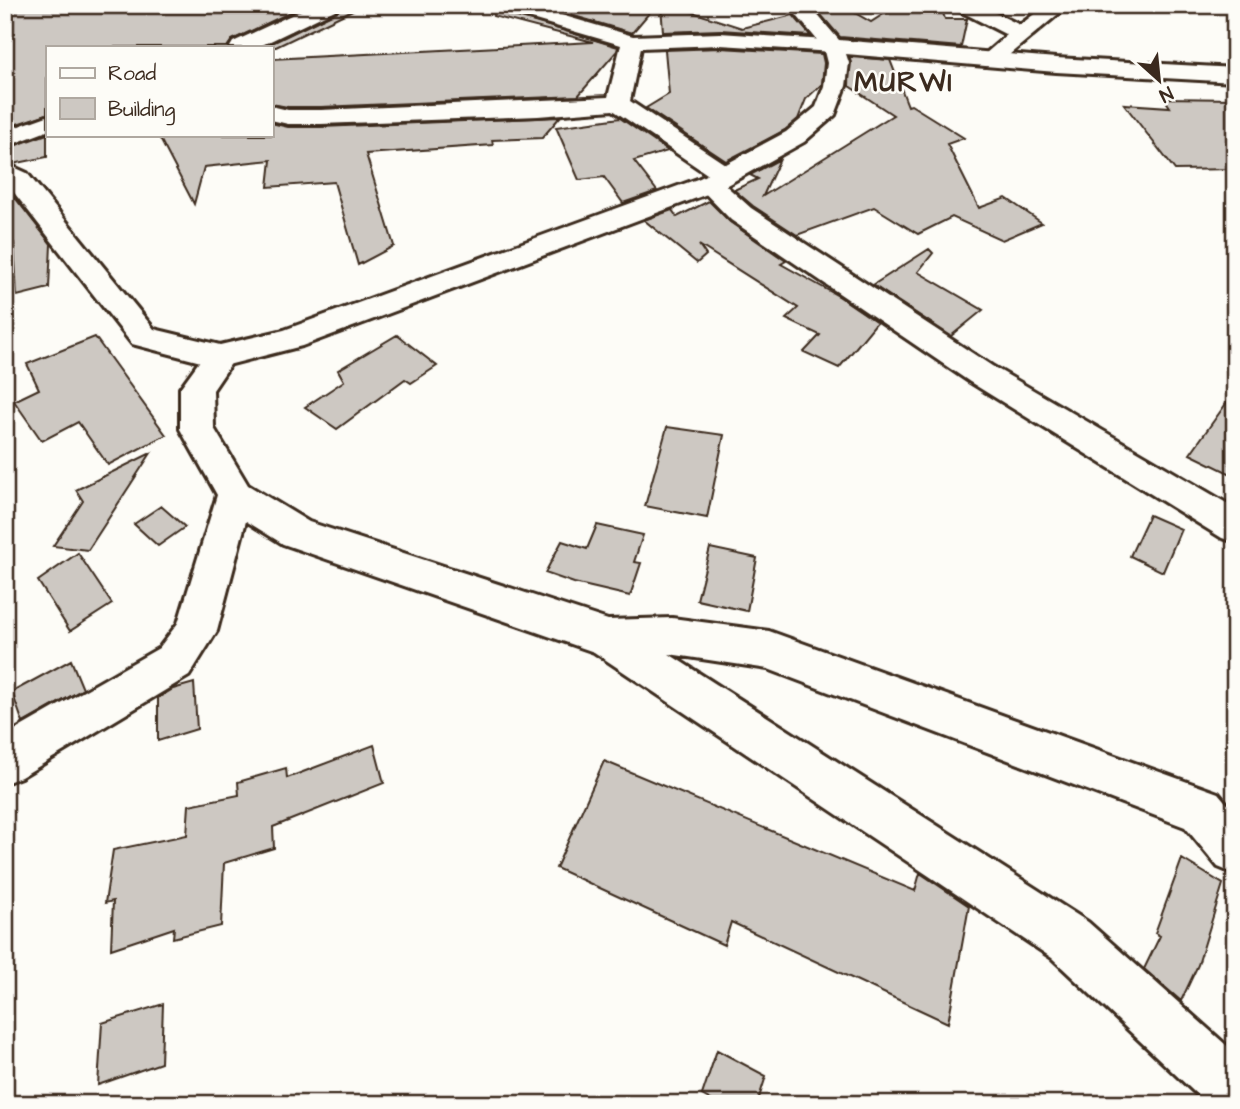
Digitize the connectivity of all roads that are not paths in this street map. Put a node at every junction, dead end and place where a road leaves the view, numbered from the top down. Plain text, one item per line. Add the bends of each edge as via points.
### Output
1 (330, 5) edge
2 (504, 5) edge
3 (798, 5) edge
4 (963, 5) edge
5 (1059, 5) edge
6 (1021, 34) junction
7 (632, 42) junction
8 (243, 46) edge
9 (833, 46) junction
10 (989, 60) junction
11 (1235, 75) edge
12 (618, 103) junction
13 (273, 113) edge
14 (46, 123) edge
15 (5, 140) edge
16 (5, 171) edge
17 (717, 179) junction
18 (220, 356) junction
19 (235, 495) junction
20 (1235, 527) edge
21 (608, 638) junction
22 (5, 761) edge
23 (1235, 850) edge
24 (1235, 1091) edge

1 - 8 street
2 - 7 street
3 - 9 street
4 - 6 street
5 - 6 street
6 - 10 street
7 - 9 street via 720,39
7 - 12 street
9 - 10 street
9 - 17 street via 838,64 827,110 795,137
10 - 11 street
12 - 13 street via 321,117
12 - 17 street
14 - 15 street
16 - 18 street via 18,178 143,337
17 - 18 street via 291,339
17 - 20 street via 741,214 981,374
18 - 19 street via 196,388 197,429
19 - 21 street via 296,533
19 - 22 street via 196,631 174,662
21 - 23 street via 672,636 769,650 1201,810
21 - 24 street via 1070,940

